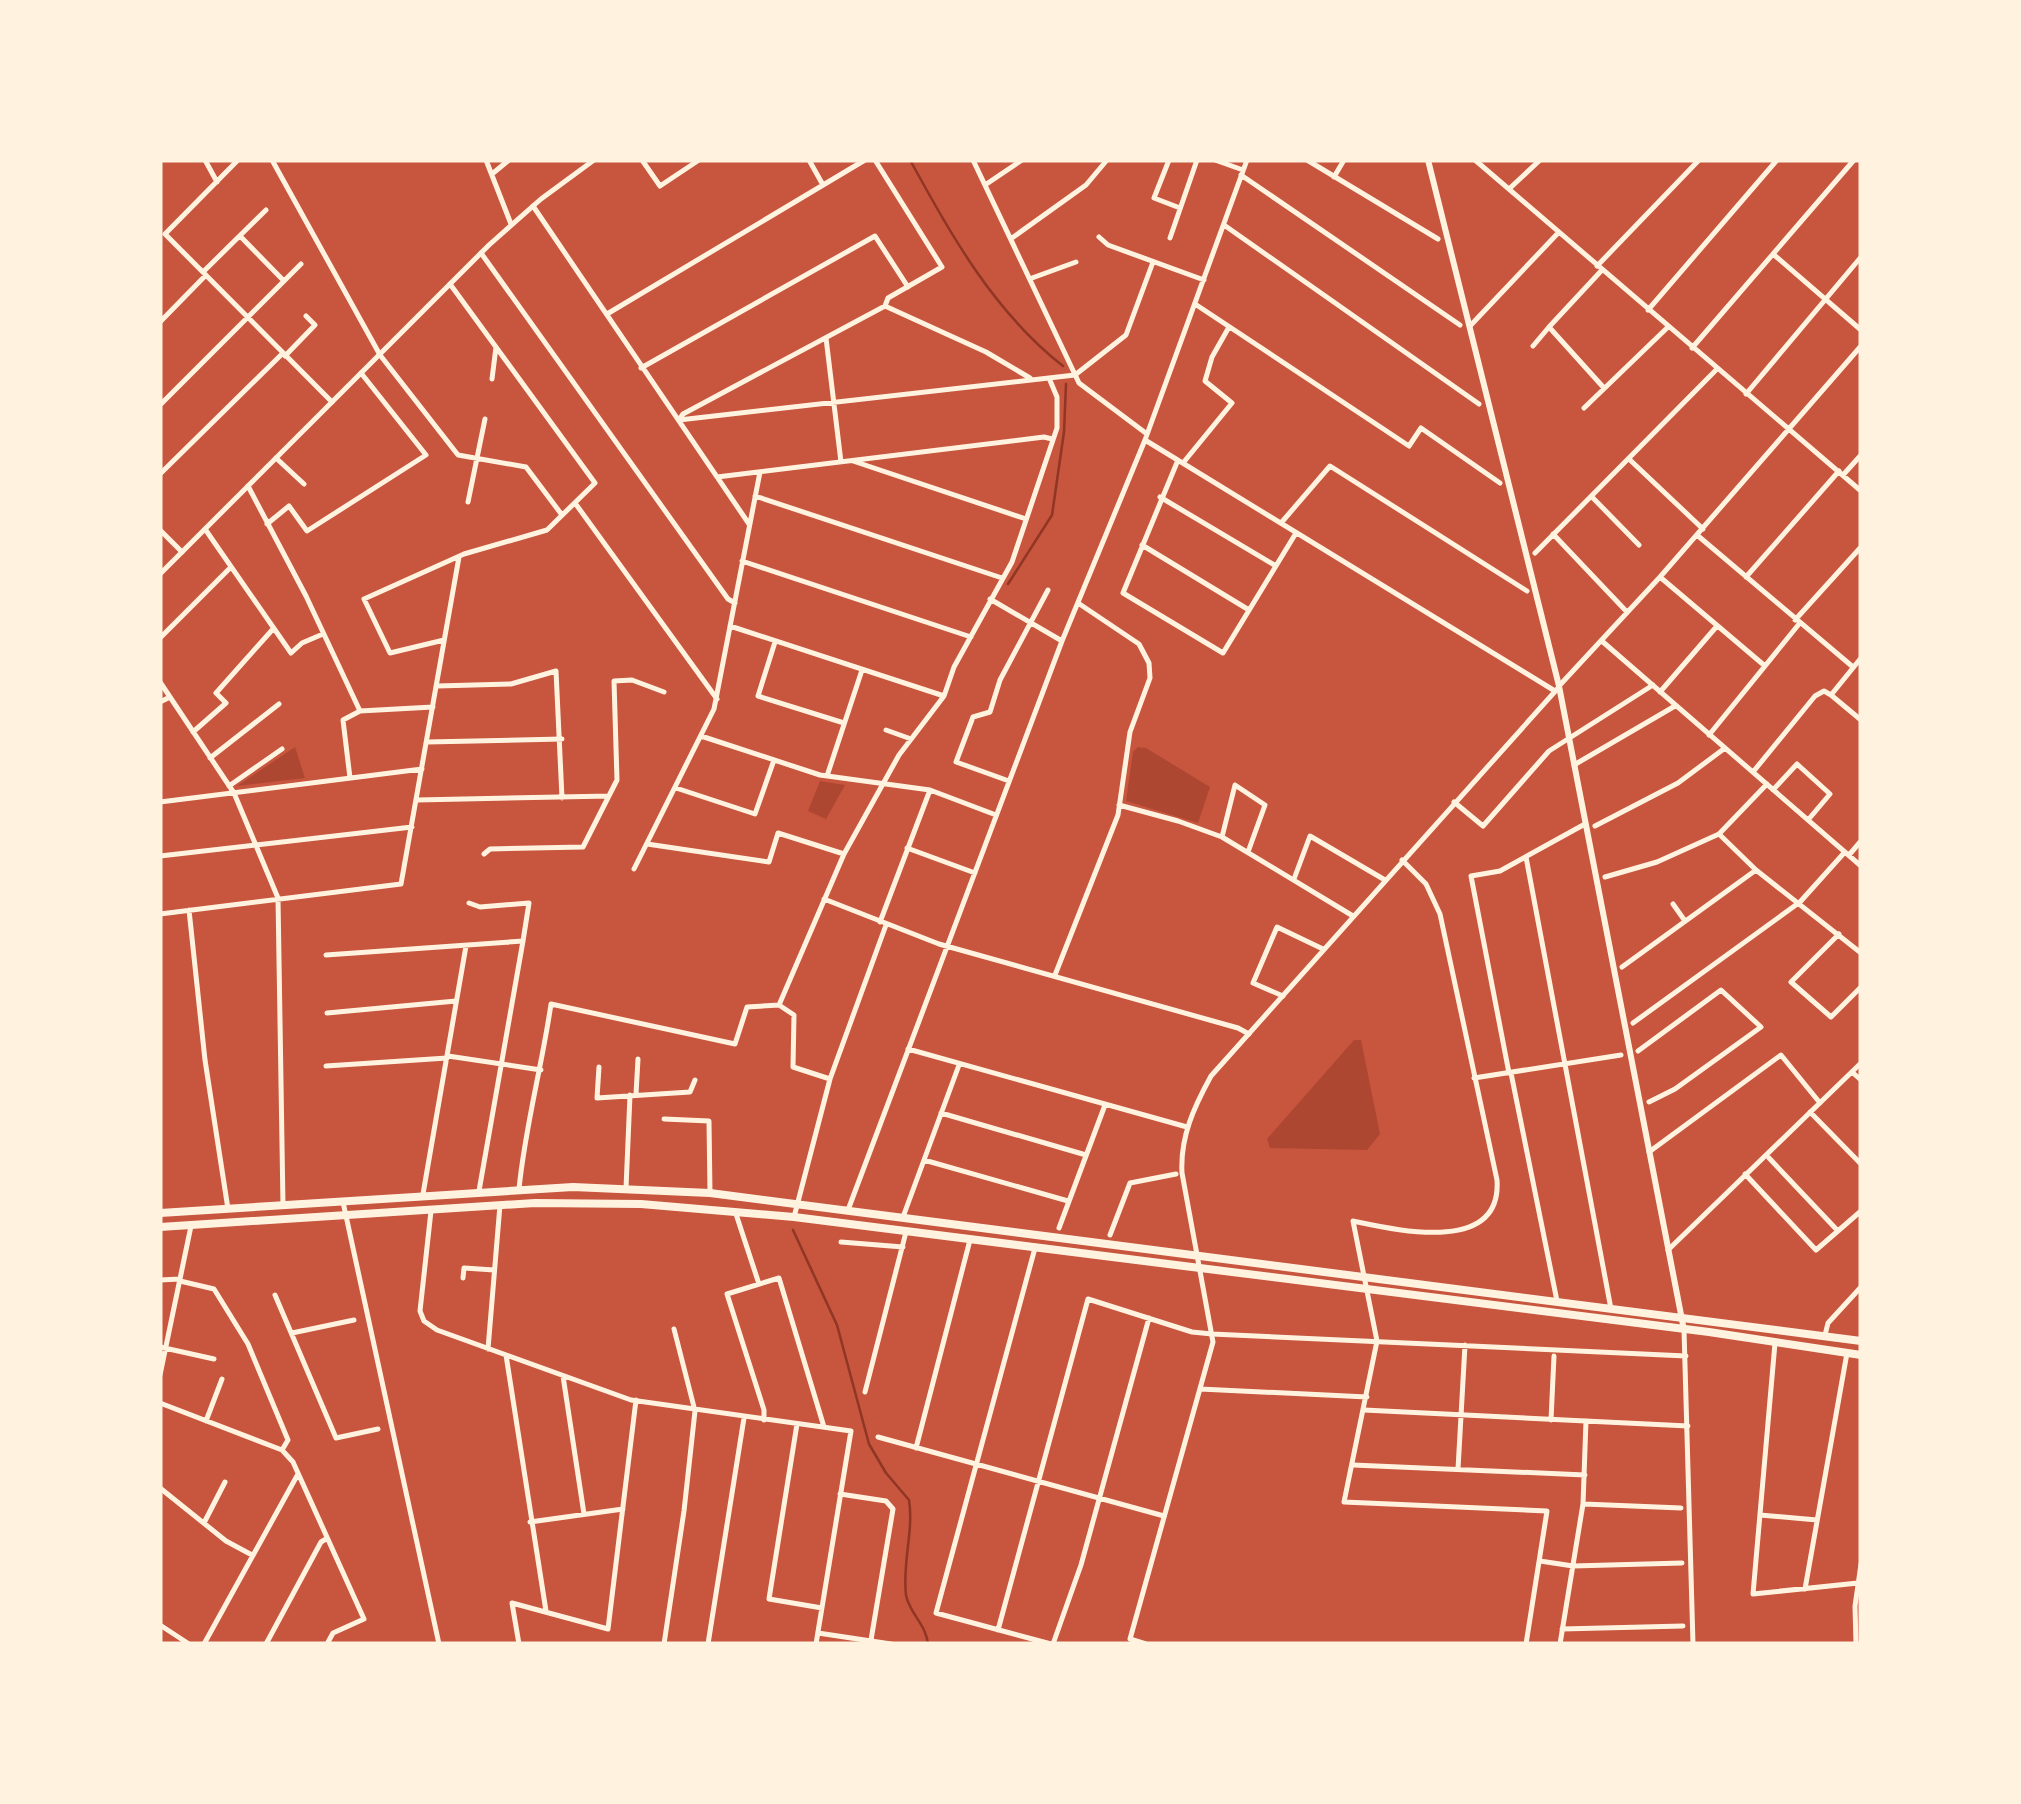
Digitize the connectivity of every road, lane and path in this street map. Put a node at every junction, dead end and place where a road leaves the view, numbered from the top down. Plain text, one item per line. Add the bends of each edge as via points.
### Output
1 (205, 160) edge
2 (238, 160) edge
3 (272, 160) edge
4 (486, 160) edge
5 (510, 160) edge
6 (594, 160) edge
7 (642, 160) edge
8 (698, 160) edge
9 (809, 160) edge
10 (864, 160) edge
11 (875, 160) edge
12 (973, 160) edge
13 (1022, 160) edge
14 (1108, 160) edge
15 (1169, 160) edge
16 (1197, 160) edge
17 (1215, 160) edge
18 (1246, 160) edge
19 (1307, 160) edge
20 (1344, 160) edge
21 (1428, 160) edge
22 (1475, 160) edge
23 (1540, 160) edge
24 (1698, 160) edge
25 (1777, 160) edge
26 (1854, 160) edge
27 (1242, 172) junction
28 (492, 174) junction
29 (1334, 177) junction
30 (217, 182) junction
31 (823, 185) junction
32 (986, 186) junction
33 (1510, 189) junction
34 (533, 206) junction
35 (1180, 208) junction
36 (266, 210) dead end
37 (511, 224) junction
38 (1224, 225) junction
39 (1559, 232) junction
40 (240, 236) junction
41 (1099, 236) dead end
42 (1012, 238) junction
43 (1170, 238) dead end
44 (1438, 239) dead end
45 (480, 252) junction
46 (1773, 254) junction
47 (1861, 257) edge
48 (1076, 262) dead end
49 (1153, 262) junction
50 (300, 264) dead end
51 (1600, 268) junction
52 (204, 274) junction
53 (1032, 278) junction
54 (283, 280) junction
55 (1204, 280) junction
56 (450, 284) junction
57 (908, 286) junction
58 (1825, 298) junction
59 (1195, 304) junction
60 (884, 306) junction
61 (1648, 310) junction
62 (607, 314) junction
63 (306, 316) dead end
64 (248, 318) junction
65 (160, 322) edge
66 (1460, 325) dead end
67 (1470, 326) junction
68 (1229, 327) junction
69 (1549, 327) junction
70 (1668, 327) junction
71 (1861, 330) edge
72 (826, 338) junction
73 (1532, 346) dead end
74 (1861, 346) edge
75 (496, 347) junction
76 (1692, 348) junction
77 (284, 354) junction
78 (380, 355) junction
79 (641, 368) junction
80 (1717, 370) junction
81 (361, 373) junction
82 (1076, 375) junction
83 (1049, 378) junction
84 (492, 379) dead end
85 (1032, 380) junction
86 (1604, 388) junction
87 (1746, 394) junction
88 (332, 402) junction
89 (834, 403) junction
90 (160, 404) edge
91 (1479, 404) dead end
92 (1584, 408) dead end
93 (485, 419) dead end
94 (679, 420) junction
95 (1788, 429) junction
96 (1146, 437) junction
97 (1052, 440) junction
98 (1861, 455) edge
99 (276, 458) junction
100 (477, 459) junction
101 (1629, 459) junction
102 (852, 461) junction
103 (1180, 461) junction
104 (842, 462) junction
105 (760, 472) junction
106 (1841, 473) junction
107 (160, 474) edge
108 (718, 477) junction
109 (304, 484) dead end
110 (1500, 484) dead end
111 (248, 486) junction
112 (1861, 491) edge
113 (755, 496) junction
114 (1592, 496) junction
115 (1160, 498) junction
116 (468, 502) dead end
117 (575, 503) junction
118 (562, 515) junction
119 (1026, 519) junction
120 (1281, 523) junction
121 (267, 524) junction
122 (749, 524) junction
123 (1703, 529) junction
124 (160, 530) edge
125 (205, 530) junction
126 (1296, 532) junction
127 (1554, 534) junction
128 (1697, 536) junction
129 (1142, 545) junction
130 (1639, 545) dead end
131 (1861, 547) edge
132 (182, 552) junction
133 (1535, 553) dead end
134 (458, 557) junction
135 (742, 561) junction
136 (1276, 566) junction
137 (230, 568) junction
138 (160, 574) edge
139 (1660, 577) junction
140 (1746, 577) junction
141 (1002, 578) junction
142 (1048, 590) dead end
143 (1527, 590) dead end
144 (990, 599) junction
145 (735, 603) junction
146 (1078, 603) junction
147 (1249, 610) junction
148 (1628, 613) junction
149 (1030, 620) junction
150 (1797, 621) junction
151 (730, 626) junction
152 (1718, 626) junction
153 (274, 628) junction
154 (323, 634) junction
155 (971, 637) junction
156 (160, 638) edge
157 (444, 640) junction
158 (776, 641) junction
159 (1062, 641) junction
160 (1602, 641) junction
161 (1861, 658) edge
162 (1764, 666) junction
163 (1853, 667) junction
164 (863, 669) junction
165 (160, 682) edge
166 (1652, 685) junction
167 (437, 686) junction
168 (1557, 688) junction
169 (664, 692) dead end
170 (1660, 692) junction
171 (1831, 695) junction
172 (944, 696) junction
173 (170, 697) junction
174 (717, 699) junction
175 (160, 702) edge
176 (279, 704) dead end
177 (1676, 705) junction
178 (433, 707) junction
179 (360, 712) junction
180 (1861, 720) edge
181 (844, 724) junction
182 (886, 730) dead end
183 (193, 732) junction
184 (1710, 735) junction
185 (701, 736) junction
186 (1569, 738) junction
187 (562, 739) junction
188 (911, 739) junction
189 (427, 742) junction
190 (1725, 748) junction
191 (282, 749) dead end
192 (210, 758) junction
193 (774, 760) junction
194 (1574, 766) junction
195 (422, 769) junction
196 (1753, 772) junction
197 (827, 776) junction
198 (350, 778) junction
199 (1010, 781) junction
200 (883, 784) junction
201 (1767, 784) junction
202 (676, 788) junction
203 (232, 789) junction
204 (930, 790) junction
205 (1773, 790) junction
206 (609, 796) junction
207 (562, 798) junction
208 (417, 800) junction
209 (160, 802) edge
210 (1454, 802) junction
211 (1119, 805) junction
212 (997, 815) junction
213 (1808, 820) junction
214 (1585, 823) junction
215 (1595, 826) dead end
216 (412, 827) junction
217 (1718, 834) junction
218 (1222, 837) junction
219 (1861, 840) edge
220 (256, 844) junction
221 (647, 844) junction
222 (908, 848) junction
223 (1248, 852) junction
224 (484, 854) dead end
225 (844, 854) junction
226 (1847, 854) junction
227 (160, 856) edge
228 (1526, 857) junction
229 (1402, 860) junction
230 (1861, 866) edge
231 (634, 869) dead end
232 (1756, 870) junction
233 (976, 873) junction
234 (1604, 877) dead end
235 (1294, 880) junction
236 (1385, 880) junction
237 (278, 898) junction
238 (824, 899) junction
239 (1800, 902) junction
240 (469, 903) dead end
241 (1673, 904) dead end
242 (188, 910) junction
243 (160, 914) edge
244 (1352, 916) junction
245 (1685, 921) junction
246 (883, 924) junction
247 (1840, 934) junction
248 (523, 941) junction
249 (466, 946) junction
250 (948, 946) junction
251 (1323, 950) junction
252 (1861, 953) edge
253 (326, 955) dead end
254 (1622, 968) dead end
255 (1056, 976) junction
256 (1861, 987) edge
257 (1283, 996) junction
258 (456, 1002) junction
259 (779, 1005) junction
260 (327, 1013) dead end
261 (1633, 1023) dead end
262 (1248, 1034) junction
263 (908, 1048) junction
264 (1638, 1052) dead end
265 (1620, 1055) dead end
266 (447, 1057) junction
267 (638, 1060) dead end
268 (960, 1063) junction
269 (1566, 1064) junction
270 (1861, 1064) edge
271 (503, 1065) junction
272 (326, 1066) dead end
273 (599, 1067) dead end
274 (541, 1070) junction
275 (1852, 1072) junction
276 (1510, 1073) junction
277 (1474, 1078) junction
278 (830, 1079) junction
279 (694, 1080) dead end
280 (1861, 1080) edge
281 (633, 1095) junction
282 (1649, 1102) dead end
283 (1820, 1103) junction
284 (1106, 1104) junction
285 (1810, 1112) junction
286 (941, 1113) junction
287 (664, 1119) dead end
288 (1187, 1127) junction
289 (1649, 1152) junction
290 (1086, 1155) junction
291 (1770, 1158) dead end
292 (924, 1160) junction
293 (1861, 1164) edge
294 (1176, 1174) dead end
295 (1745, 1174) junction
296 (626, 1188) junction
297 (519, 1189) junction
298 (479, 1191) junction
299 (710, 1193) junction
300 (423, 1194) junction
301 (344, 1200) junction
302 (1068, 1201) junction
303 (796, 1203) junction
304 (283, 1205) junction
305 (500, 1205) junction
306 (228, 1209) junction
307 (431, 1209) junction
308 (848, 1210) junction
309 (734, 1211) junction
310 (1861, 1211) edge
311 (160, 1213) edge
312 (344, 1214) junction
313 (794, 1217) junction
314 (903, 1217) junction
315 (190, 1226) junction
316 (160, 1227) edge
317 (1059, 1228) dead end
318 (1838, 1231) junction
319 (906, 1232) junction
320 (1110, 1235) dead end
321 (970, 1240) junction
322 (841, 1242) dead end
323 (904, 1248) junction
324 (1035, 1248) junction
325 (1668, 1250) junction
326 (1195, 1254) junction
327 (1199, 1268) junction
328 (494, 1270) junction
329 (1364, 1276) junction
330 (462, 1278) dead end
331 (160, 1280) edge
332 (180, 1280) junction
333 (759, 1284) junction
334 (1861, 1287) edge
335 (1368, 1290) junction
336 (275, 1295) dead end
337 (1557, 1301) junction
338 (1611, 1309) junction
339 (1681, 1316) junction
340 (1150, 1318) junction
341 (354, 1320) dead end
342 (674, 1329) dead end
343 (1684, 1330) junction
344 (292, 1333) junction
345 (1212, 1334) junction
346 (1824, 1336) junction
347 (1377, 1341) junction
348 (1861, 1342) edge
349 (1775, 1343) junction
350 (1464, 1345) junction
351 (163, 1348) edge
352 (488, 1349) junction
353 (1847, 1353) junction
354 (506, 1355) junction
355 (1861, 1355) edge
356 (1554, 1356) dead end
357 (1686, 1356) junction
358 (214, 1359) dead end
359 (160, 1375) edge
360 (563, 1376) junction
361 (222, 1379) dead end
362 (1200, 1390) junction
363 (864, 1392) dead end
364 (1366, 1397) junction
365 (636, 1400) junction
366 (160, 1403) edge
367 (695, 1410) junction
368 (1364, 1410) junction
369 (1461, 1416) junction
370 (744, 1418) junction
371 (764, 1420) junction
372 (1551, 1420) junction
373 (206, 1421) junction
374 (1586, 1421) junction
375 (797, 1424) junction
376 (1688, 1426) junction
377 (824, 1427) junction
378 (378, 1429) dead end
379 (878, 1437) dead end
380 (916, 1448) junction
381 (282, 1450) junction
382 (977, 1464) junction
383 (1353, 1465) junction
384 (1458, 1470) junction
385 (298, 1474) junction
386 (1584, 1475) junction
387 (1038, 1481) junction
388 (226, 1482) dead end
389 (160, 1488) edge
390 (840, 1494) junction
391 (1100, 1498) junction
392 (1583, 1504) junction
393 (623, 1508) junction
394 (1681, 1508) dead end
395 (584, 1514) junction
396 (1760, 1514) junction
397 (1164, 1516) junction
398 (1818, 1520) junction
399 (205, 1521) junction
400 (530, 1522) junction
401 (327, 1538) junction
402 (252, 1555) junction
403 (1540, 1561) junction
404 (1682, 1563) dead end
405 (1861, 1564) edge
406 (1573, 1566) junction
407 (1858, 1583) junction
408 (1805, 1589) junction
409 (822, 1608) junction
410 (546, 1611) junction
411 (160, 1625) edge
412 (1684, 1626) dead end
413 (998, 1630) junction
414 (1562, 1630) junction
415 (818, 1633) junction
416 (871, 1640) junction
417 (1129, 1642) edge
418 (190, 1644) edge
419 (204, 1644) edge
420 (266, 1644) edge
421 (327, 1644) edge
422 (438, 1644) edge
423 (519, 1644) edge
424 (664, 1644) edge
425 (708, 1644) edge
426 (816, 1644) edge
427 (891, 1644) edge
428 (1052, 1644) edge
429 (1146, 1644) edge
430 (1526, 1644) edge
431 (1560, 1644) edge
432 (1693, 1644) edge
433 (1856, 1644) edge

1 - 30 street
2 - 30 street
3 - 78 street
4 - 28 street
5 - 28 street
6 - 34 street
7 - 8 street via 660,186
9 - 31 street
10 - 31 street
11 - 57 street via 942,267
12 - 32 street
13 - 32 street
14 - 42 street via 1086,185
15 - 35 street via 1154,198
16 - 35 street
17 - 27 street
18 - 27 street
19 - 29 street
20 - 29 street
21 - 67 main road
22 - 33 street
23 - 33 street
24 - 51 street
25 - 61 street
26 - 46 street
27 - 38 street
27 - 66 street
28 - 37 street
29 - 44 street
30 - 52 street via 165,234
31 - 62 street
32 - 42 street
33 - 39 street
34 - 37 street
34 - 62 street
35 - 43 street
36 - 40 street
37 - 45 street
38 - 55 street
38 - 91 street
39 - 51 street
39 - 67 street
40 - 52 street
40 - 54 street
41 - 49 street
42 - 53 street
45 - 56 street
45 - 145 street
46 - 58 street
46 - 76 street
47 - 58 street
48 - 53 street
49 - 55 street
49 - 82 street via 1126,335
50 - 54 street
51 - 61 street
51 - 69 street
52 - 64 street
52 - 65 street
53 - 82 street
54 - 64 street
55 - 59 street
56 - 75 street
56 - 78 street
57 - 60 street
57 - 79 street via 876,236
58 - 71 street
58 - 87 street
59 - 68 street
59 - 96 street
60 - 72 street
60 - 85 street
61 - 70 street
62 - 79 street
63 - 77 street via 315,325
64 - 77 street
64 - 90 street
67 - 168 main road
68 - 103 street via 1205,380 1232,403
68 - 110 street via 1408,446 1421,428
69 - 73 street
69 - 86 street
70 - 76 street
70 - 86 street
72 - 89 street
72 - 94 street
74 - 95 street
75 - 84 street
75 - 117 street via 596,483
76 - 80 street
77 - 88 street
77 - 107 street
78 - 81 street
78 - 100 street via 458,455
79 - 94 street
80 - 87 street
80 - 101 street
81 - 88 street
81 - 121 street via 426,454 307,530 289,506
82 - 83 street
82 - 96 street
83 - 85 street
83 - 97 street via 1058,397
85 - 89 street
86 - 92 street
87 - 95 street
88 - 99 street
89 - 94 street
89 - 104 street
93 - 100 street
94 - 108 street
95 - 106 street
95 - 123 street
96 - 103 street
96 - 146 street
97 - 102 street
97 - 119 street
98 - 106 street
99 - 109 street
99 - 111 street
100 - 116 street
100 - 118 street via 526,467
101 - 114 street
101 - 123 street
102 - 104 street
102 - 119 street
103 - 115 street
103 - 120 street
104 - 105 street
105 - 108 street
105 - 113 street
106 - 112 street
106 - 140 street
108 - 122 street
111 - 121 street
111 - 125 street
113 - 122 street
113 - 141 street
114 - 127 street
114 - 130 street
115 - 129 street
115 - 136 street
117 - 118 street
117 - 174 street
118 - 134 street via 546,530
119 - 141 street
120 - 126 street
120 - 143 street via 1330,466
121 - 154 street
122 - 135 street
123 - 128 street
124 - 132 street
125 - 132 street
125 - 137 street
126 - 136 street
126 - 168 street
127 - 133 street
127 - 148 street
128 - 139 street
128 - 140 street
129 - 147 street
129 - 147 street via 1122,593 1223,653
131 - 150 street
132 - 138 street
134 - 157 street
134 - 157 street via 364,599 390,653
135 - 145 street
135 - 155 street
136 - 147 street
137 - 153 street
137 - 156 street
139 - 148 street
139 - 152 street
140 - 150 street
141 - 144 street
142 - 149 street
144 - 149 street
144 - 155 street
145 - 151 street
146 - 159 street
146 - 211 street via 1134,638 1149,663
148 - 160 street
149 - 159 street
149 - 199 street via 990,712 973,716 956,762
150 - 162 street
150 - 163 street
151 - 158 street
151 - 174 street
152 - 162 street
152 - 170 street
153 - 154 street via 291,653
153 - 183 street via 216,694 226,703
154 - 179 street
155 - 172 street
157 - 167 street
158 - 164 street
158 - 181 street via 758,696
159 - 199 street
160 - 166 street
160 - 168 street
161 - 163 street
162 - 184 street
163 - 171 street
164 - 172 street
164 - 181 street
165 - 173 street
166 - 170 street
166 - 186 street
167 - 178 street
167 - 187 street via 512,684 556,671
168 - 186 main road
168 - 210 street
169 - 206 street via 614,681 617,780
170 - 177 street
171 - 180 street
171 - 196 street via 1815,696
172 - 188 street
173 - 175 street
173 - 183 street
174 - 185 street
176 - 192 street
177 - 184 street
177 - 194 street
178 - 179 street
178 - 189 street
179 - 198 street via 343,720
181 - 197 street
182 - 188 street
183 - 192 street
184 - 190 street
185 - 193 street
185 - 202 street
186 - 194 main road
186 - 210 street via 1549,751 1482,826
187 - 189 street
187 - 207 street
188 - 200 street
189 - 195 street
190 - 196 street
190 - 215 street via 1678,783
191 - 203 street
192 - 203 street
193 - 197 street
193 - 202 street via 756,814
194 - 214 main road
195 - 198 street
195 - 208 street
196 - 201 street
197 - 200 street
198 - 203 street
199 - 212 street
200 - 204 street
200 - 225 street
201 - 205 street
201 - 217 street
202 - 221 street
203 - 209 street
203 - 220 street
204 - 212 street
204 - 222 street
205 - 213 street
205 - 213 street via 1796,764 1830,794
206 - 207 street
206 - 224 street via 583,847
207 - 208 street
208 - 216 street
210 - 229 street
211 - 218 street
211 - 255 street
212 - 233 street
213 - 226 street
214 - 228 street
214 - 289 main road
216 - 220 street
216 - 237 street via 401,884
217 - 232 street
217 - 234 street
218 - 223 street
218 - 223 street via 1235,785 1266,805
219 - 226 street
220 - 227 street
220 - 237 street
221 - 225 street via 769,862 778,832
221 - 231 street
222 - 233 street
222 - 246 street
223 - 235 street
225 - 238 street
226 - 230 street
226 - 239 street
228 - 269 street
228 - 276 street via 1500,872 1472,876
229 - 236 street
229 - 277 street via 1438,906
232 - 239 street
232 - 245 street
233 - 250 street
235 - 236 street via 1310,836
235 - 244 street
236 - 244 street
237 - 242 street
237 - 304 street
238 - 246 street
238 - 259 street
239 - 247 street
239 - 261 street
240 - 248 street via 530,903
241 - 245 street
242 - 243 street
242 - 306 street
244 - 251 street
245 - 254 street
246 - 250 street
246 - 278 street
247 - 252 street
247 - 256 street via 1791,982 1831,1017
248 - 249 street
248 - 271 street
249 - 253 street
249 - 258 street
250 - 255 street
250 - 263 street
251 - 257 street
251 - 257 street via 1277,927 1253,983
255 - 262 street
257 - 262 street
258 - 260 street
258 - 266 street
259 - 274 street via 746,1007 735,1044 551,1004
259 - 278 street via 794,1014 793,1067
262 - 288 street via 1211,1076
263 - 268 street
263 - 308 street
264 - 282 street via 1721,990 1760,1027
265 - 269 street
266 - 271 street
266 - 272 street
266 - 300 street
267 - 281 street
268 - 284 street
268 - 286 street
269 - 276 street
269 - 338 street
270 - 275 street
271 - 274 street
271 - 298 street
273 - 281 street via 597,1098
274 - 297 street
275 - 280 street
275 - 283 street
276 - 277 street
276 - 337 street
277 - 329 street via 1496,1180 1492,1206 1475,1225 1454,1232 1353,1221
278 - 303 street
279 - 281 street via 690,1092
281 - 296 street
283 - 285 street
283 - 289 street via 1781,1056
284 - 288 street
284 - 290 street
285 - 293 street
285 - 295 street
286 - 290 street
286 - 292 street
287 - 299 street via 708,1121
288 - 326 street via 1182,1162
289 - 325 main road
290 - 302 street
291 - 318 street
292 - 302 street
292 - 314 street
294 - 320 street via 1130,1183
295 - 318 street via 1816,1250
295 - 325 street
296 - 297 main road
296 - 299 main road
297 - 298 main road
298 - 300 main road
299 - 303 main road
300 - 301 main road
301 - 304 main road
301 - 312 street
302 - 317 street
303 - 308 main road
303 - 313 street
304 - 306 main road
305 - 307 main road
305 - 309 main road
305 - 328 street
306 - 311 main road
307 - 312 main road
307 - 352 street via 424,1321
308 - 314 main road
309 - 313 main road
309 - 333 street
310 - 318 street
312 - 315 main road
312 - 422 street
313 - 319 main road
314 - 326 main road
315 - 316 main road
315 - 332 street
319 - 321 main road
319 - 323 street
321 - 324 main road
321 - 380 street
322 - 323 street
323 - 363 street
324 - 327 main road
324 - 382 street
325 - 339 main road
326 - 327 street
326 - 329 main road
327 - 335 main road
327 - 345 street
328 - 330 street via 464,1268
328 - 352 street
329 - 335 street
329 - 337 main road
331 - 332 street
332 - 351 street
332 - 381 street via 214,1289 248,1344 288,1440
333 - 371 street via 727,1294
333 - 377 street via 778,1278
334 - 346 street
335 - 343 main road
335 - 347 street
336 - 344 street
337 - 338 main road
338 - 339 main road
339 - 343 main road
339 - 346 main road
340 - 345 street
340 - 387 street via 1088,1300
340 - 391 street
341 - 344 street
342 - 367 street
343 - 349 main road
343 - 357 street
344 - 378 street via 336,1438
345 - 347 street
345 - 362 street
346 - 348 main road
347 - 350 street
347 - 364 street
349 - 353 main road
349 - 396 street
350 - 357 street
350 - 369 street
351 - 358 street
351 - 359 street
352 - 354 street
353 - 355 main road
353 - 398 street
354 - 360 street
354 - 400 street
356 - 372 street
357 - 376 street
360 - 365 street
360 - 395 street
361 - 373 street
362 - 364 street
362 - 397 street
364 - 368 street
365 - 367 street
365 - 393 street
366 - 373 street
367 - 370 street
367 - 424 street
368 - 369 street
368 - 383 street
369 - 372 street
369 - 384 street
370 - 371 street
370 - 425 street
371 - 375 street
372 - 374 street
373 - 381 street
374 - 376 street
374 - 386 street
375 - 377 street
375 - 409 street via 769,1600
376 - 432 street
377 - 390 street via 851,1431
379 - 380 street
380 - 382 street
381 - 385 street
382 - 387 street
382 - 413 street via 936,1612
383 - 384 street
383 - 403 street via 1344,1502 1547,1510
384 - 386 street
385 - 401 street
385 - 402 street
386 - 392 street
387 - 391 street
387 - 413 street
388 - 399 street
389 - 399 street
390 - 409 street
390 - 416 street via 886,1501 893,1509
391 - 397 street
391 - 428 street
392 - 394 street
392 - 406 street
393 - 395 street
393 - 410 street via 608,1629
395 - 400 street
396 - 398 street
396 - 408 street via 1752,1594
397 - 417 street
398 - 408 street
399 - 402 street
400 - 410 street
401 - 420 street
401 - 421 street via 364,1619 333,1633
402 - 419 street
403 - 406 street
403 - 430 street
404 - 406 street
405 - 407 street
406 - 414 street
407 - 408 street
407 - 433 street
409 - 415 street
410 - 423 street via 512,1603
411 - 418 street
412 - 414 street
413 - 428 street
414 - 431 street
415 - 416 street
415 - 426 street
416 - 427 street
417 - 429 street

